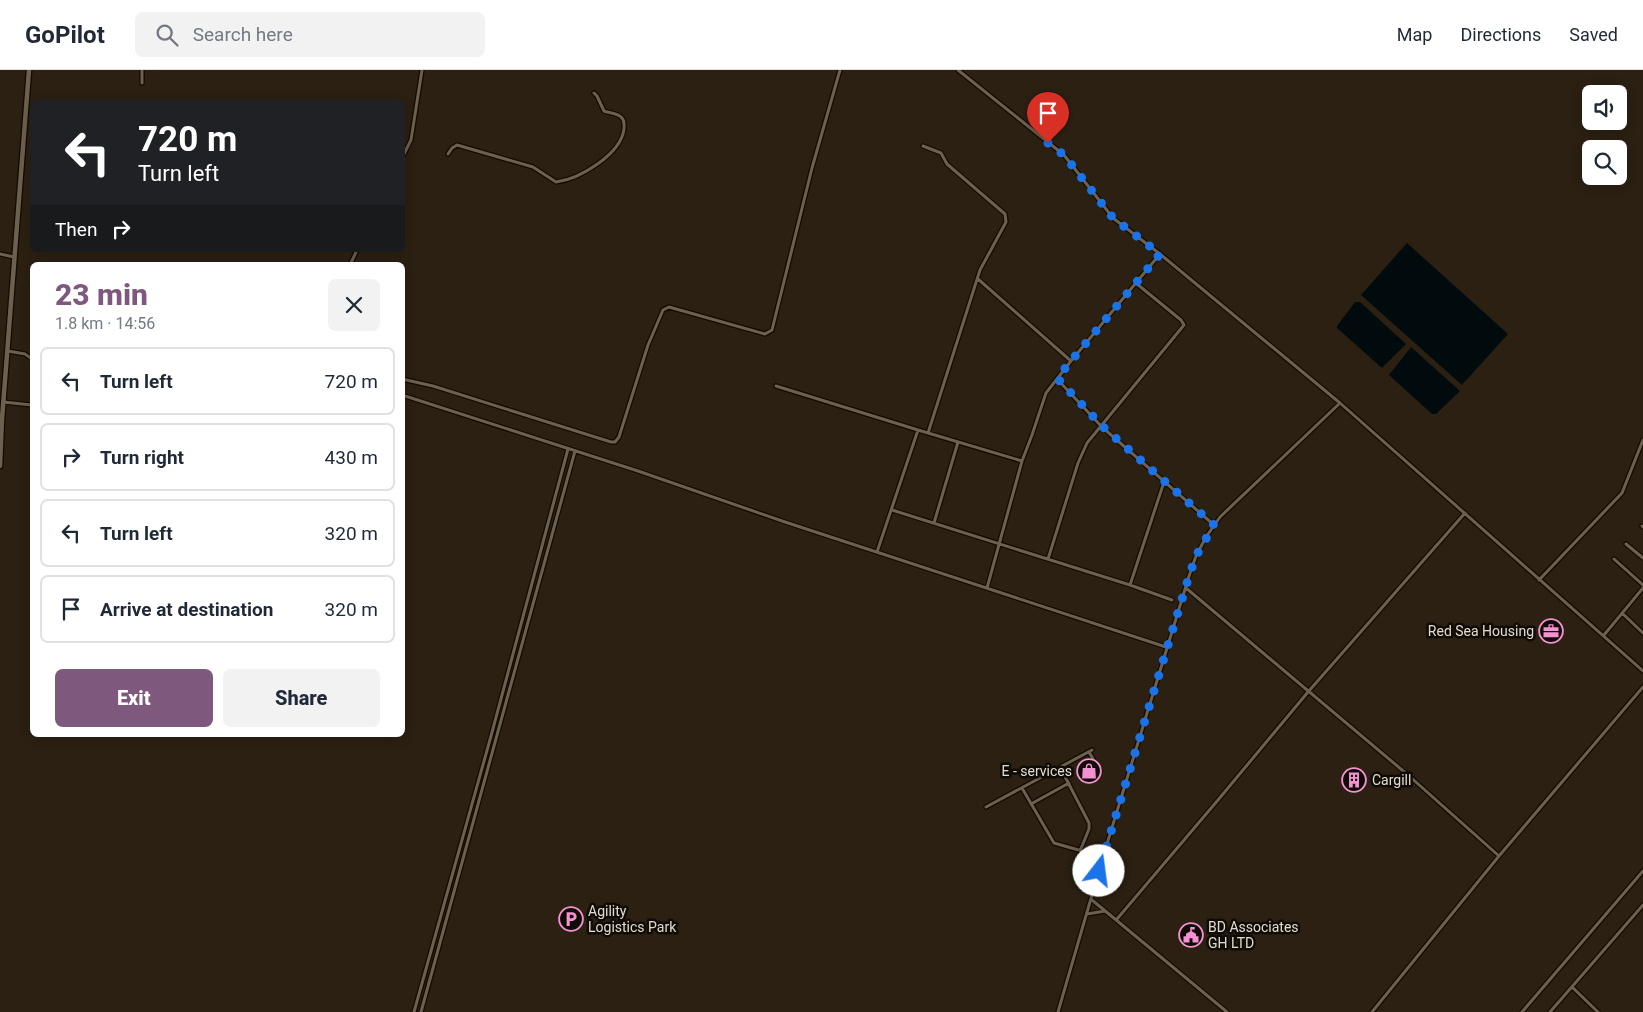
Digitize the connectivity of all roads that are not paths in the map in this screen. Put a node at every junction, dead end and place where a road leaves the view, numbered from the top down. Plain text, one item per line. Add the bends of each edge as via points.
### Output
1 (29, 70) edge
2 (142, 70) edge
3 (422, 70) edge
4 (840, 70) edge
5 (958, 70) edge
6 (142, 83) dead end
7 (594, 93) dead end
8 (923, 146) dead end
9 (405, 153) edge
10 (448, 154) dead end
11 (0, 254) edge
12 (1160, 254) junction
13 (14, 257) junction
14 (978, 279) junction
15 (1137, 284) junction
16 (8, 351) junction
17 (30, 358) edge
18 (1071, 361) junction
19 (1057, 378) junction
20 (405, 380) edge
21 (776, 386) dead end
22 (405, 396) edge
23 (1340, 403) junction
24 (2, 404) edge
25 (30, 405) edge
26 (1102, 426) junction
27 (918, 430) junction
28 (928, 434) junction
29 (1643, 440) edge
30 (958, 442) junction
31 (568, 448) junction
32 (575, 451) junction
33 (1022, 460) junction
34 (0, 466) edge
35 (1164, 482) junction
36 (892, 510) junction
37 (1465, 513) junction
38 (934, 523) junction
39 (1214, 525) junction
40 (998, 544) junction
41 (1626, 544) dead end
42 (877, 552) junction
43 (1643, 558) edge
44 (1614, 559) dead end
45 (1048, 560) junction
46 (1539, 580) junction
47 (1130, 585) junction
48 (1643, 586) edge
49 (987, 588) junction
50 (1186, 588) junction
51 (1172, 600) dead end
52 (1622, 613) junction
53 (1643, 633) edge
54 (1604, 636) junction
55 (1166, 647) junction
56 (1643, 671) edge
57 (1643, 687) edge
58 (1308, 692) junction
59 (1060, 767) junction
60 (1100, 771) dead end
61 (1069, 783) junction
62 (1022, 788) junction
63 (1031, 804) junction
64 (986, 807) dead end
65 (1080, 851) junction
66 (1499, 856) junction
67 (1103, 857) junction
68 (1643, 871) edge
69 (1092, 900) junction
70 (1643, 905) edge
71 (1105, 911) junction
72 (1087, 914) junction
73 (1117, 919) junction
74 (1572, 987) junction
75 (414, 1012) edge
76 (421, 1012) edge
77 (1058, 1012) edge
78 (1227, 1012) edge
79 (1372, 1012) edge
80 (1522, 1012) edge
81 (1550, 1012) edge
82 (1598, 1012) edge

1 - 13 main road
2 - 6 street
3 - 9 street via 412,140
4 - 20 street via 807,186 772,330 765,334 669,307 663,310 615,442
5 - 12 street via 1064,155 1113,218
7 - 10 street via 604,111 623,118 624,133 616,148 585,173 556,182 533,167 457,145
8 - 14 street via 941,153 947,164 1005,214 1006,222
11 - 13 street
12 - 15 street
12 - 23 street
13 - 16 main road
14 - 18 street
14 - 28 street
15 - 18 street
15 - 26 street via 1184,326
16 - 17 street
16 - 24 main road
18 - 19 street
19 - 26 street
19 - 33 street via 1046,393
21 - 27 street
22 - 31 street
23 - 37 street
23 - 39 street
24 - 25 street
24 - 34 main road
26 - 35 street
26 - 45 street via 1087,443 1078,463
27 - 28 street
27 - 36 street
28 - 30 street
29 - 46 street via 1622,493
30 - 33 street
30 - 38 street
31 - 32 street
31 - 75 street
32 - 42 street
32 - 76 street
33 - 40 street
35 - 39 street
35 - 47 street
36 - 38 street
36 - 42 street
37 - 46 street
37 - 58 street
38 - 40 street
39 - 50 street via 1196,556
40 - 45 street
40 - 49 street
41 - 43 street
42 - 49 street
44 - 48 street
45 - 47 street
46 - 54 street
47 - 51 street
48 - 52 street
49 - 55 street
50 - 55 street
50 - 58 street
52 - 53 street
52 - 54 street
54 - 56 street
55 - 67 street
57 - 66 street
58 - 66 street
58 - 73 street
59 - 60 street via 1091,751
59 - 61 street
59 - 62 street
61 - 63 street
61 - 65 street via 1089,823
62 - 63 street
62 - 64 street
63 - 65 street via 1054,843
65 - 67 street
66 - 79 street
67 - 69 street
68 - 80 street
69 - 71 street
69 - 72 street
70 - 74 street
71 - 72 street
71 - 73 street
72 - 77 street
73 - 78 street
74 - 81 street
74 - 82 street

